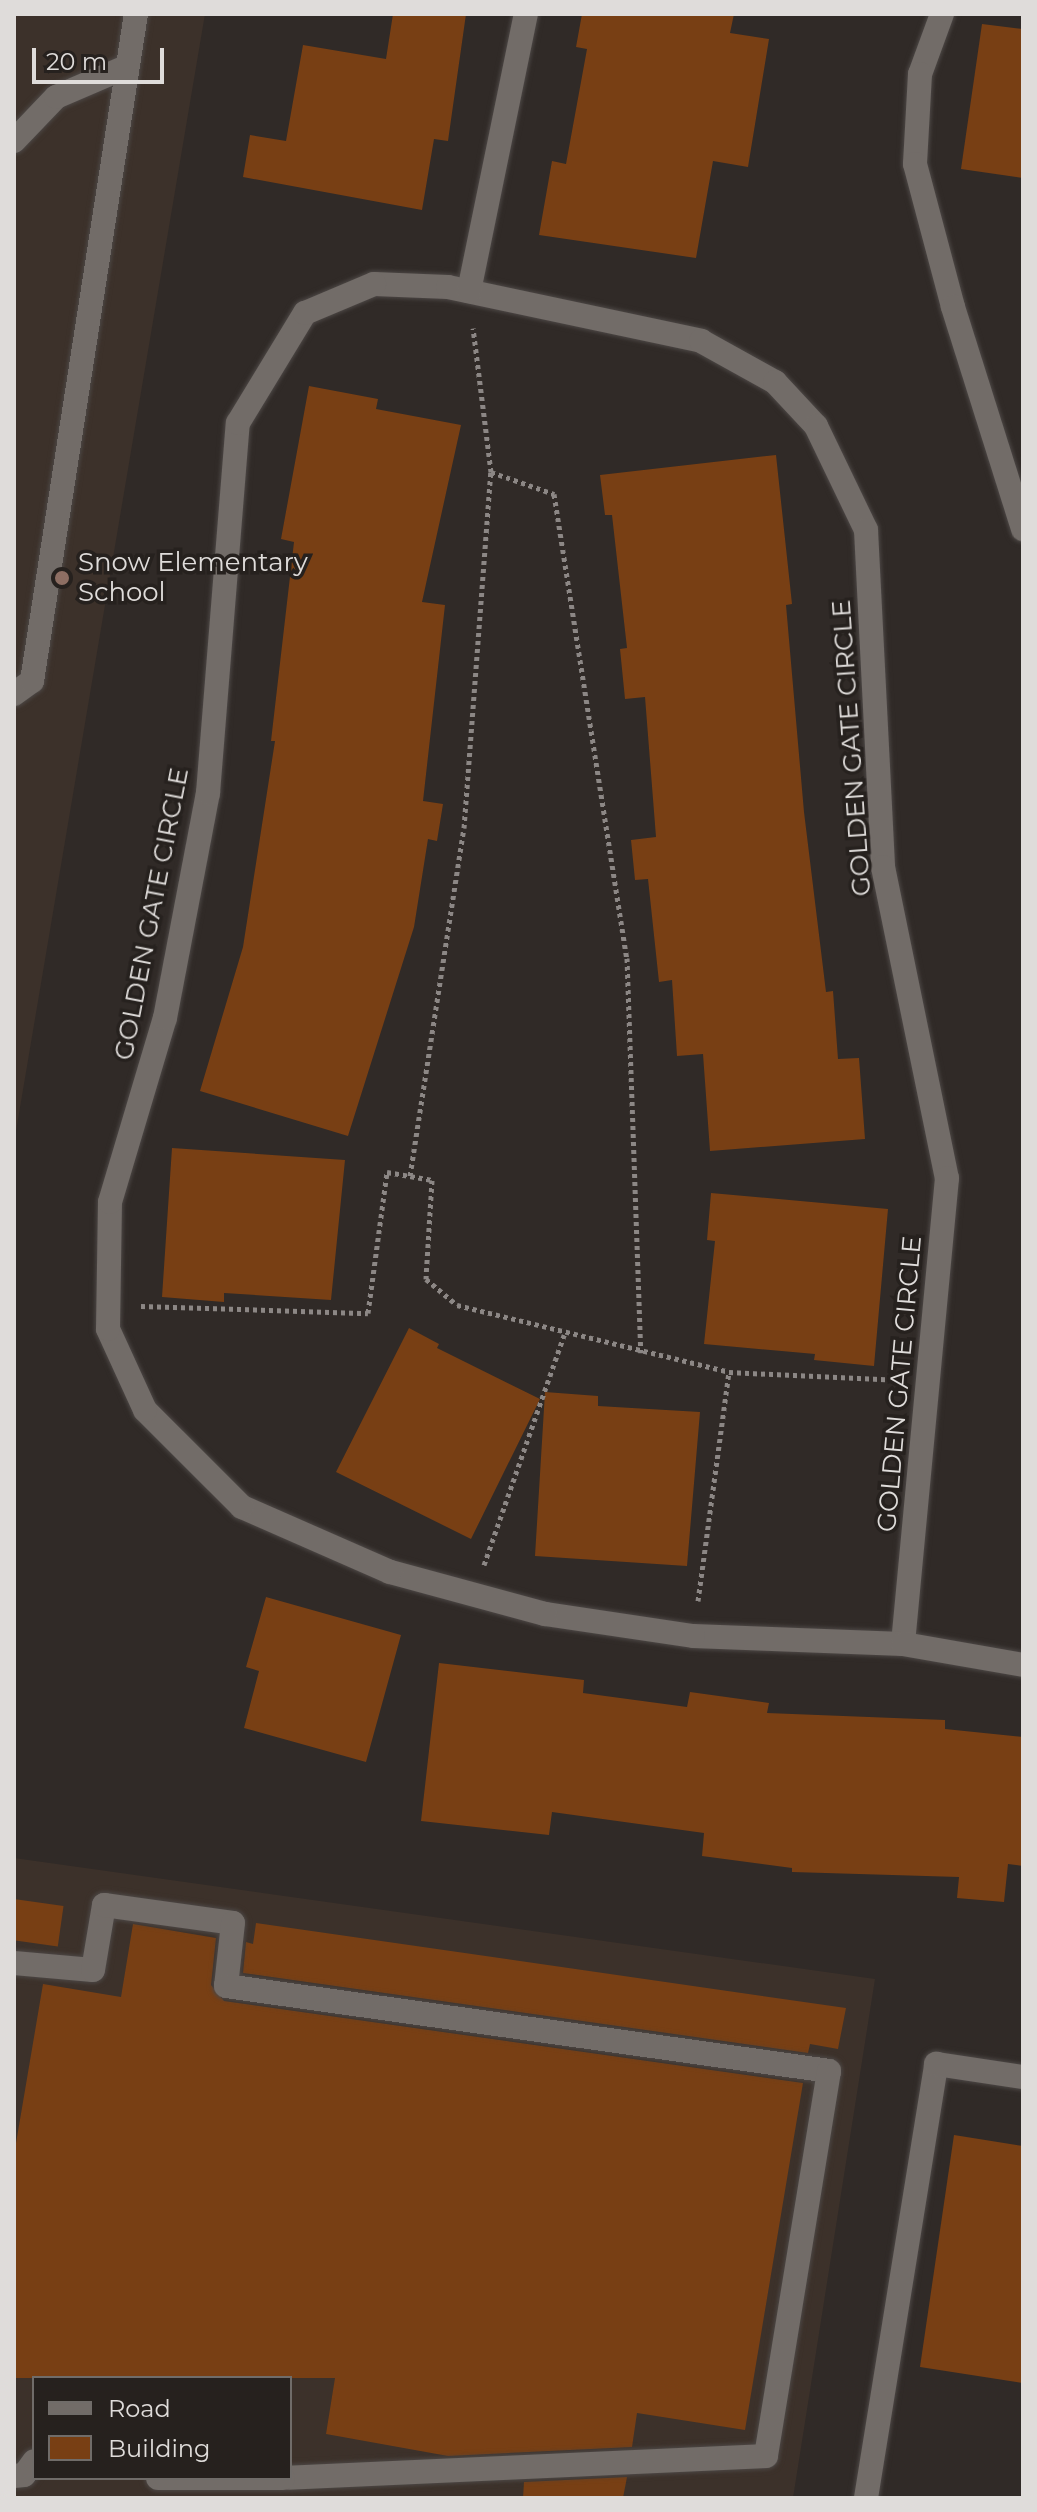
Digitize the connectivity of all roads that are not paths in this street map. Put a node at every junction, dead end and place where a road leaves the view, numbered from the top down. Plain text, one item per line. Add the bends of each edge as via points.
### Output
1 (136, 14) edge
2 (526, 14) edge
3 (942, 14) edge
4 (128, 66) junction
5 (14, 141) edge
6 (469, 291) junction
7 (1023, 529) edge
8 (14, 694) edge
9 (903, 1644) junction
10 (1023, 1665) edge
11 (14, 1963) edge
12 (1023, 2077) edge
13 (32, 2464) edge
14 (14, 2476) edge
15 (292, 2478) edge
16 (163, 2480) edge
17 (267, 2480) edge
18 (188, 2490) edge
19 (866, 2498) edge

1 - 4 street
2 - 6 street
3 - 7 street via 920,74 915,164 953,307
4 - 5 street via 56,97
4 - 8 street via 32,681
6 - 9 street, GOLDEN GATE CIRCLE via 701,341 775,382 816,426 866,530 883,867 947,1178
6 - 9 street, GOLDEN GATE CIRCLE via 374,284 305,313 238,423 208,793 165,1018 110,1202 108,1329 145,1410 242,1507 390,1572 545,1614 693,1636
9 - 10 street, GOLDEN GATE CIRCLE
11 - 15 street via 93,1970 104,1905 233,1923 226,1986 829,2071 766,2456
12 - 19 street via 936,2064
13 - 14 street via 24,2475
16 - 18 street
17 - 18 street

